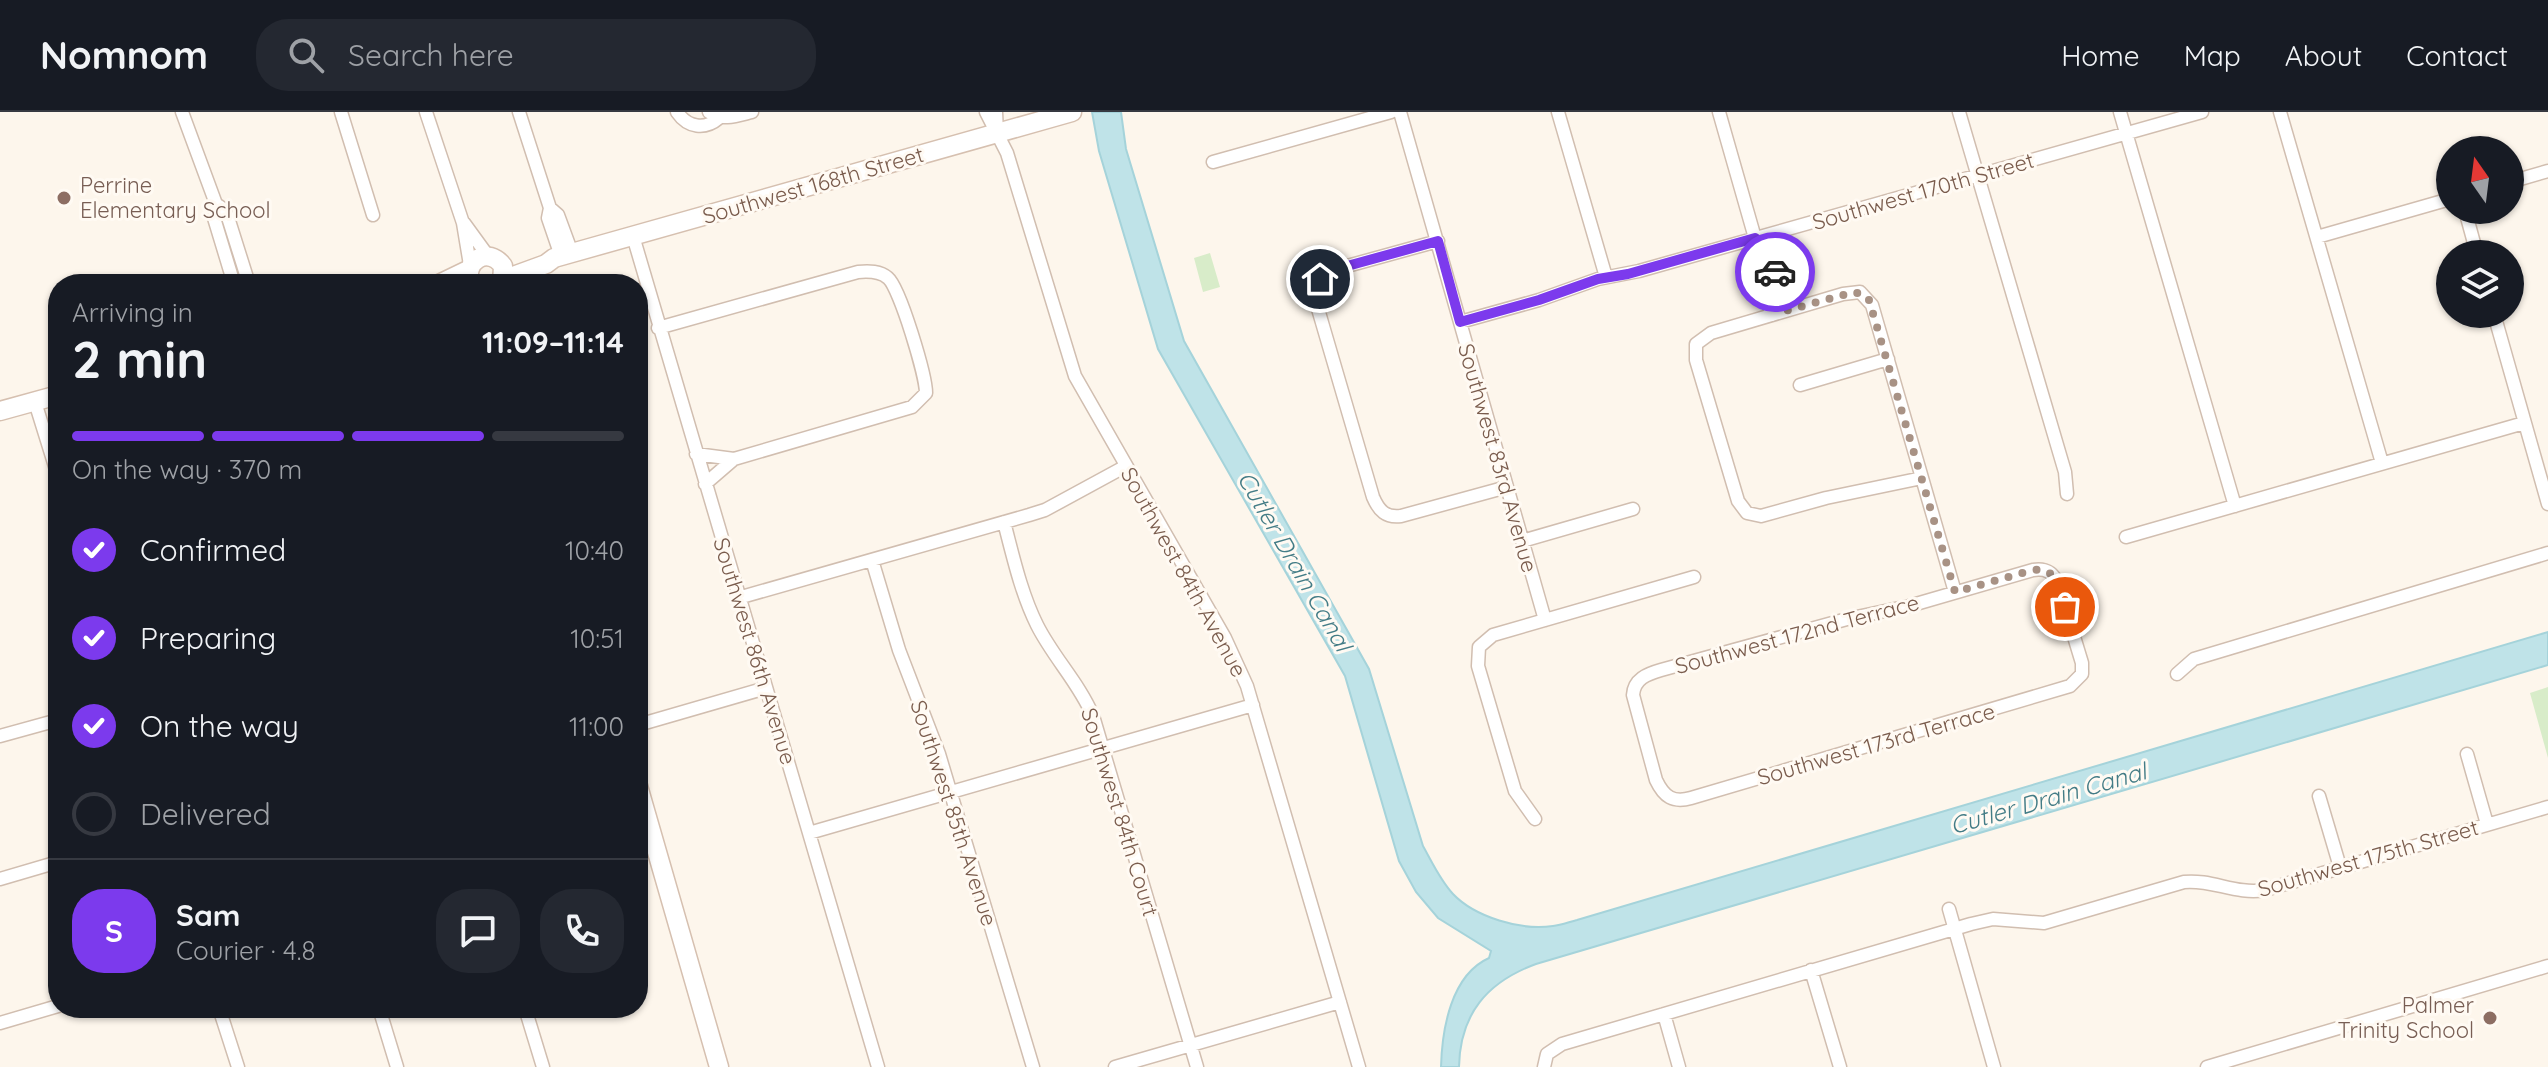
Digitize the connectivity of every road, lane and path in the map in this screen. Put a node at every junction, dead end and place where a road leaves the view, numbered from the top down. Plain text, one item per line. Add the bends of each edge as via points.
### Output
1 (182, 112) edge
2 (341, 112) edge
3 (426, 112) edge
4 (519, 112) edge
5 (677, 112) edge
6 (752, 112) edge
7 (986, 112) edge
8 (996, 112) edge
9 (1072, 112) edge
10 (1391, 112) edge
11 (1400, 112) edge
12 (1558, 112) edge
13 (1719, 112) edge
14 (1959, 112) edge
15 (2120, 112) edge
16 (2202, 112) edge
17 (2280, 112) edge
18 (714, 115) edge
19 (997, 133) junction
20 (2126, 134) junction
21 (1213, 162) dead end
22 (2548, 171) edge
23 (1978, 175) junction
24 (2524, 178) edge
25 (2436, 203) edge
26 (216, 204) junction
27 (373, 215) dead end
28 (463, 223) junction
29 (633, 236) junction
30 (2317, 237) junction
31 (1755, 238) junction
32 (1438, 241) junction
33 (562, 256) junction
34 (499, 270) edge
35 (469, 273) edge
36 (231, 274) edge
37 (246, 274) edge
38 (643, 274) edge
39 (1606, 277) junction
40 (648, 291) edge
41 (1785, 311) junction
42 (1772, 315) junction
43 (1460, 322) junction
44 (658, 328) junction
45 (2498, 328) edge
46 (1888, 359) junction
47 (1800, 385) dead end
48 (48, 398) edge
49 (35, 402) junction
50 (0, 411) edge
51 (2524, 423) junction
52 (48, 444) edge
53 (696, 454) junction
54 (734, 459) junction
55 (2382, 463) junction
56 (1126, 466) junction
57 (1922, 478) junction
58 (705, 484) junction
59 (1507, 487) junction
60 (2067, 494) dead end
61 (2548, 504) edge
62 (2235, 506) junction
63 (1633, 509) dead end
64 (1004, 522) junction
65 (2126, 537) dead end
66 (1522, 541) junction
67 (2548, 553) edge
68 (872, 560) junction
69 (1694, 577) dead end
70 (1955, 592) junction
71 (738, 598) junction
72 (1545, 620) junction
73 (2177, 674) dead end
74 (2079, 678) joint
75 (766, 688) junction
76 (1253, 705) junction
77 (648, 722) edge
78 (48, 723) edge
79 (0, 736) edge
80 (1102, 748) junction
81 (2467, 754) dead end
82 (950, 792) junction
83 (2319, 796) dead end
84 (1670, 799) joint
85 (2548, 807) edge
86 (1535, 819) dead end
87 (648, 821) edge
88 (2487, 824) junction
89 (809, 833) junction
90 (48, 865) edge
91 (2340, 867) junction
92 (0, 879) edge
93 (1949, 909) dead end
94 (1955, 929) junction
95 (2548, 966) edge
96 (1811, 970) junction
97 (1340, 1002) junction
98 (48, 1009) edge
99 (1664, 1014) junction
100 (222, 1018) edge
101 (382, 1018) edge
102 (528, 1018) edge
103 (0, 1023) edge
104 (1190, 1045) junction
105 (1545, 1061) edge
106 (2242, 1062) edge
107 (238, 1067) edge
108 (397, 1067) edge
109 (543, 1067) edge
110 (719, 1067) edge
111 (878, 1067) edge
112 (1033, 1067) edge
113 (1115, 1067) edge
114 (1197, 1067) edge
115 (1359, 1067) edge
116 (1679, 1067) edge
117 (1840, 1067) edge
118 (1994, 1067) edge
119 (2207, 1067) edge

1 - 26 street
2 - 27 street
3 - 28 street
4 - 33 street via 550,208 558,215
5 - 18 street via 698,126 710,125
6 - 18 street
7 - 19 street
8 - 19 street
9 - 19 street, Southwest 168th Street
10 - 21 street
11 - 32 street, Southwest 83rd Avenue
12 - 39 street
13 - 31 street
14 - 23 street
15 - 20 street
16 - 20 street, Southwest 170th Street
17 - 30 street
19 - 29 street, Southwest 168th Street
19 - 56 street, Southwest 84th Avenue via 1070,364
20 - 23 street, Southwest 170th Street
20 - 62 street
22 - 24 street
23 - 31 street, Southwest 170th Street
23 - 60 street
25 - 30 street
26 - 36 street via 214,218
26 - 37 street via 226,211
28 - 34 street
28 - 35 street
29 - 33 street, Southwest 168th Street
29 - 38 street, Southwest 86th Avenue
30 - 55 street
31 - 39 street, Southwest 170th Street
31 - 41 street via 1768,248
31 - 42 street via 1751,253
32 - 43 street, Southwest 83rd Avenue
32 - 59 street via 1340,268 1320,279 1316,302 1373,497 1383,513 1408,515
33 - 34 street, Southwest 168th Street
34 - 35 street via 477,258
39 - 43 street, Southwest 170th Street
40 - 44 street, Southwest 86th Avenue
41 - 42 street
41 - 46 street via 1843,294 1865,295
42 - 57 street via 1711,333 1696,344 1696,360 1738,501 1747,513 1761,516
43 - 59 street, Southwest 83rd Avenue
44 - 53 street, Southwest 86th Avenue
44 - 54 street via 858,272 878,272 898,291 926,384 923,397 886,416
45 - 51 street
46 - 47 street
46 - 57 street
48 - 49 street
49 - 50 street
49 - 52 street
51 - 55 street
51 - 61 street
53 - 54 street
53 - 58 street, Southwest 86th Avenue
54 - 58 street
55 - 62 street
56 - 64 street via 1045,510
56 - 76 street, Southwest 84th Avenue via 1225,638
57 - 70 street
58 - 71 street, Southwest 86th Avenue
59 - 66 street, Southwest 83rd Avenue
62 - 65 street
63 - 66 street
64 - 68 street
64 - 80 street, Southwest 84th Court via 1030,610 1084,697
66 - 72 street, Southwest 83rd Avenue
67 - 73 street via 2194,659
68 - 71 street
68 - 82 street, Southwest 85th Avenue
69 - 72 street
70 - 74 street, Southwest 172nd Terrace via 2033,570 2052,573 2082,663
70 - 84 street, Southwest 172nd Terrace via 1661,670 1637,682 1633,695 1641,728 1656,780
71 - 75 street, Southwest 86th Avenue
72 - 86 street via 1493,635 1479,647 1478,666 1515,791
74 - 84 street, Southwest 173rd Terrace via 2066,688 1833,757 1691,798
75 - 77 street
75 - 89 street, Southwest 86th Avenue
76 - 80 street
76 - 97 street, Southwest 84th Avenue
78 - 79 street
80 - 82 street
80 - 104 street, Southwest 84th Court
81 - 88 street
82 - 89 street
82 - 112 street, Southwest 85th Avenue
83 - 91 street
85 - 88 street, Southwest 175th Street
87 - 110 street
88 - 91 street, Southwest 175th Street
89 - 111 street, Southwest 86th Avenue
90 - 92 street
91 - 94 street, Southwest 175th Street via 2253,892 2184,882 2044,923 1993,919
93 - 94 street
94 - 96 street, Southwest 175th Street
94 - 118 street
95 - 106 street
96 - 99 street, Southwest 175th Street
96 - 117 street
97 - 104 street
97 - 115 street, Southwest 84th Avenue
98 - 103 street
99 - 105 street, Southwest 175th Street via 1562,1044
99 - 116 street
100 - 107 street
101 - 108 street
102 - 109 street
104 - 113 street
104 - 114 street, Southwest 84th Court
106 - 119 street

